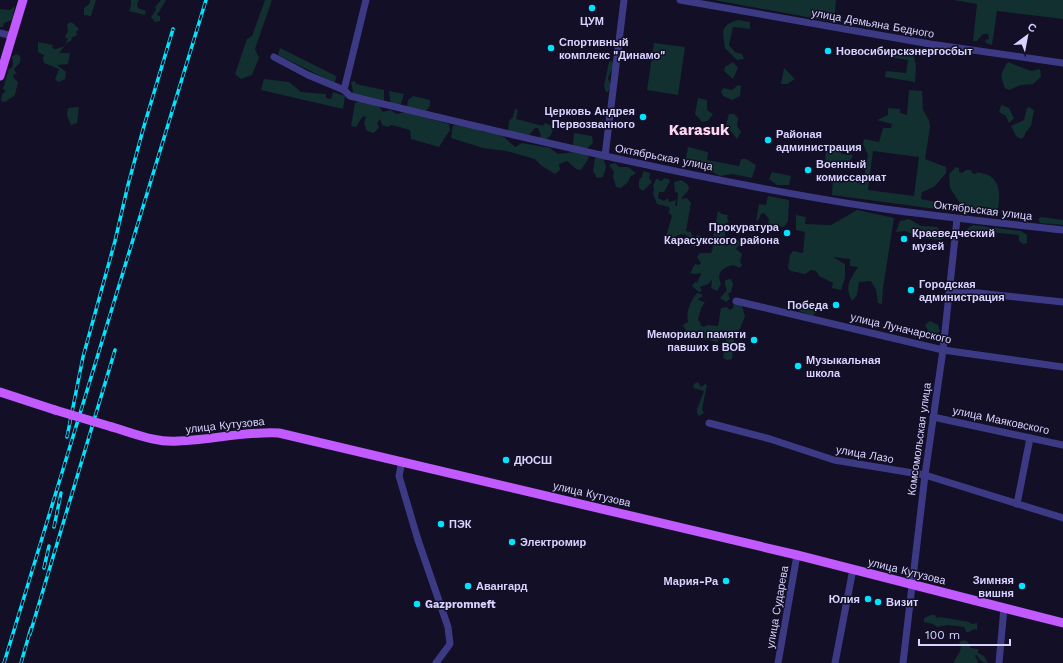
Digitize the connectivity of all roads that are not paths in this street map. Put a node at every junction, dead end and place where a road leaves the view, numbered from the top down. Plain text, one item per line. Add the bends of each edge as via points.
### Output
1 (23, 0) edge
2 (366, 0) edge
3 (624, 0) edge
4 (680, 0) edge
5 (0, 33) edge
6 (12, 36) junction
7 (274, 57) dead end
8 (1063, 63) edge
9 (0, 76) edge
10 (344, 90) junction
11 (605, 156) junction
12 (957, 219) junction
13 (1063, 230) edge
14 (950, 290) junction
15 (736, 301) dead end
16 (1063, 302) edge
17 (943, 350) junction
18 (1063, 367) edge
19 (0, 392) edge
20 (933, 417) junction
21 (709, 423) dead end
22 (1030, 438) junction
23 (1063, 445) edge
24 (402, 461) junction
25 (924, 475) junction
26 (1017, 504) junction
27 (1063, 518) edge
28 (797, 555) junction
29 (853, 569) junction
30 (912, 584) junction
31 (1004, 608) junction
32 (1063, 623) edge
33 (436, 663) edge
34 (778, 663) edge
35 (835, 663) edge
36 (903, 663) edge
37 (998, 663) edge

1 - 6 main road
2 - 10 street
3 - 11 street
4 - 8 street, улица Демьяна Бедного via 930,44
5 - 6 street
6 - 9 main road
7 - 10 street, Октябрьская улица
10 - 11 street, Октябрьская улица via 350,96
11 - 12 street, Октябрьская улица via 798,194
12 - 13 street, Октябрьская улица
12 - 14 street, Комсомольская улица
14 - 16 street
14 - 17 street, Комсомольская улица
15 - 17 street, улица Луначарского
17 - 18 street, улица Луначарского
17 - 20 street, Комсомольская улица
19 - 24 main road, улица Кутузова, bridge via 151,438 178,442 279,432
20 - 22 street, улица Маяковского
20 - 25 street, Комсомольская улица
21 - 25 street, улица Лазо via 834,460
22 - 23 street, улица Маяковского
22 - 26 street
24 - 28 main road, улица Кутузова
24 - 33 street via 399,476 448,627 450,644
25 - 26 street, улица Лазо
25 - 30 street, Комсомольская улица
26 - 27 street, улица Лазо
28 - 29 main road, улица Кутузова
28 - 34 street, улица Сударева
29 - 30 main road, улица Кутузова
29 - 35 street
30 - 31 main road, улица Кутузова
30 - 36 street, Комсомольская улица
31 - 32 main road, улица Кутузова
31 - 37 street

